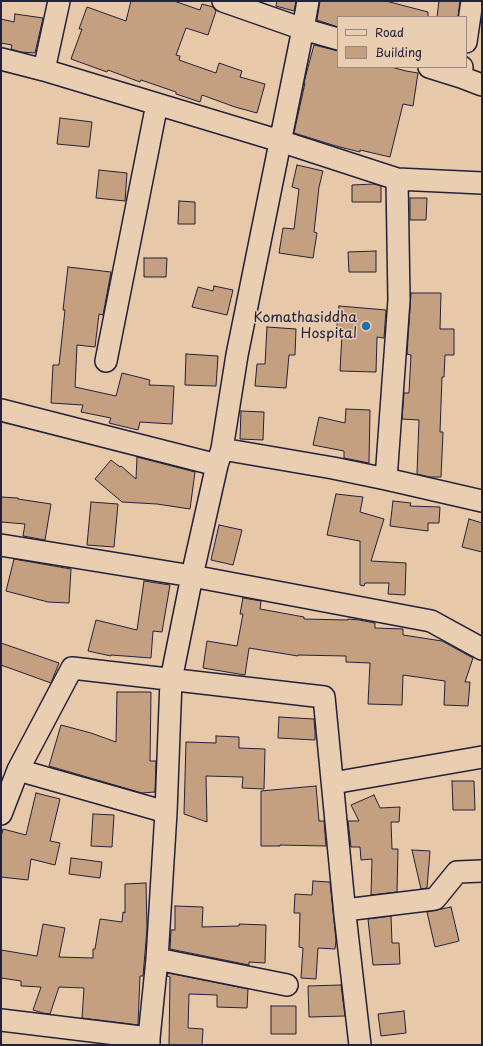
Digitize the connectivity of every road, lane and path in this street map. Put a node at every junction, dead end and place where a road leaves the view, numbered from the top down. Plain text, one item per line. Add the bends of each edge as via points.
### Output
1 (59, 1) edge
2 (223, 1) edge
3 (308, 1) edge
4 (472, 1) edge
5 (303, 29) junction
6 (467, 35) edge
7 (337, 39) edge
8 (1, 59) edge
9 (436, 68) edge
10 (44, 70) junction
11 (462, 72) edge
12 (482, 85) edge
13 (157, 104) junction
14 (280, 140) junction
15 (397, 179) junction
16 (482, 183) edge
17 (106, 361) dead end
18 (1, 410) edge
19 (219, 457) junction
20 (386, 478) junction
21 (482, 501) edge
22 (1, 545) edge
23 (192, 576) junction
24 (482, 649) edge
25 (171, 680) junction
26 (482, 757) edge
27 (18, 770) junction
28 (332, 783) junction
29 (166, 812) junction
30 (1, 814) edge
31 (482, 871) edge
32 (345, 910) junction
33 (157, 959) junction
34 (287, 985) dead end
35 (1, 1020) edge
36 (149, 1042) edge
37 (360, 1045) edge

1 - 10 street
2 - 5 street
3 - 5 street
4 - 6 street
5 - 7 street
5 - 14 street
8 - 10 street
9 - 11 street
10 - 13 street
11 - 12 street
13 - 14 street
13 - 17 street
14 - 15 street
14 - 19 street
15 - 16 street
15 - 20 street via 399,300
18 - 19 street
19 - 20 street via 333,468
19 - 23 street
20 - 21 street
22 - 23 street
23 - 24 street via 431,621
23 - 25 street
25 - 27 street via 72,668
25 - 28 street via 324,697
25 - 29 street
26 - 28 street
27 - 29 street
27 - 30 street
28 - 32 street
29 - 33 street
31 - 32 street via 457,872 435,899
32 - 37 street
33 - 34 street
33 - 36 street
35 - 36 street

